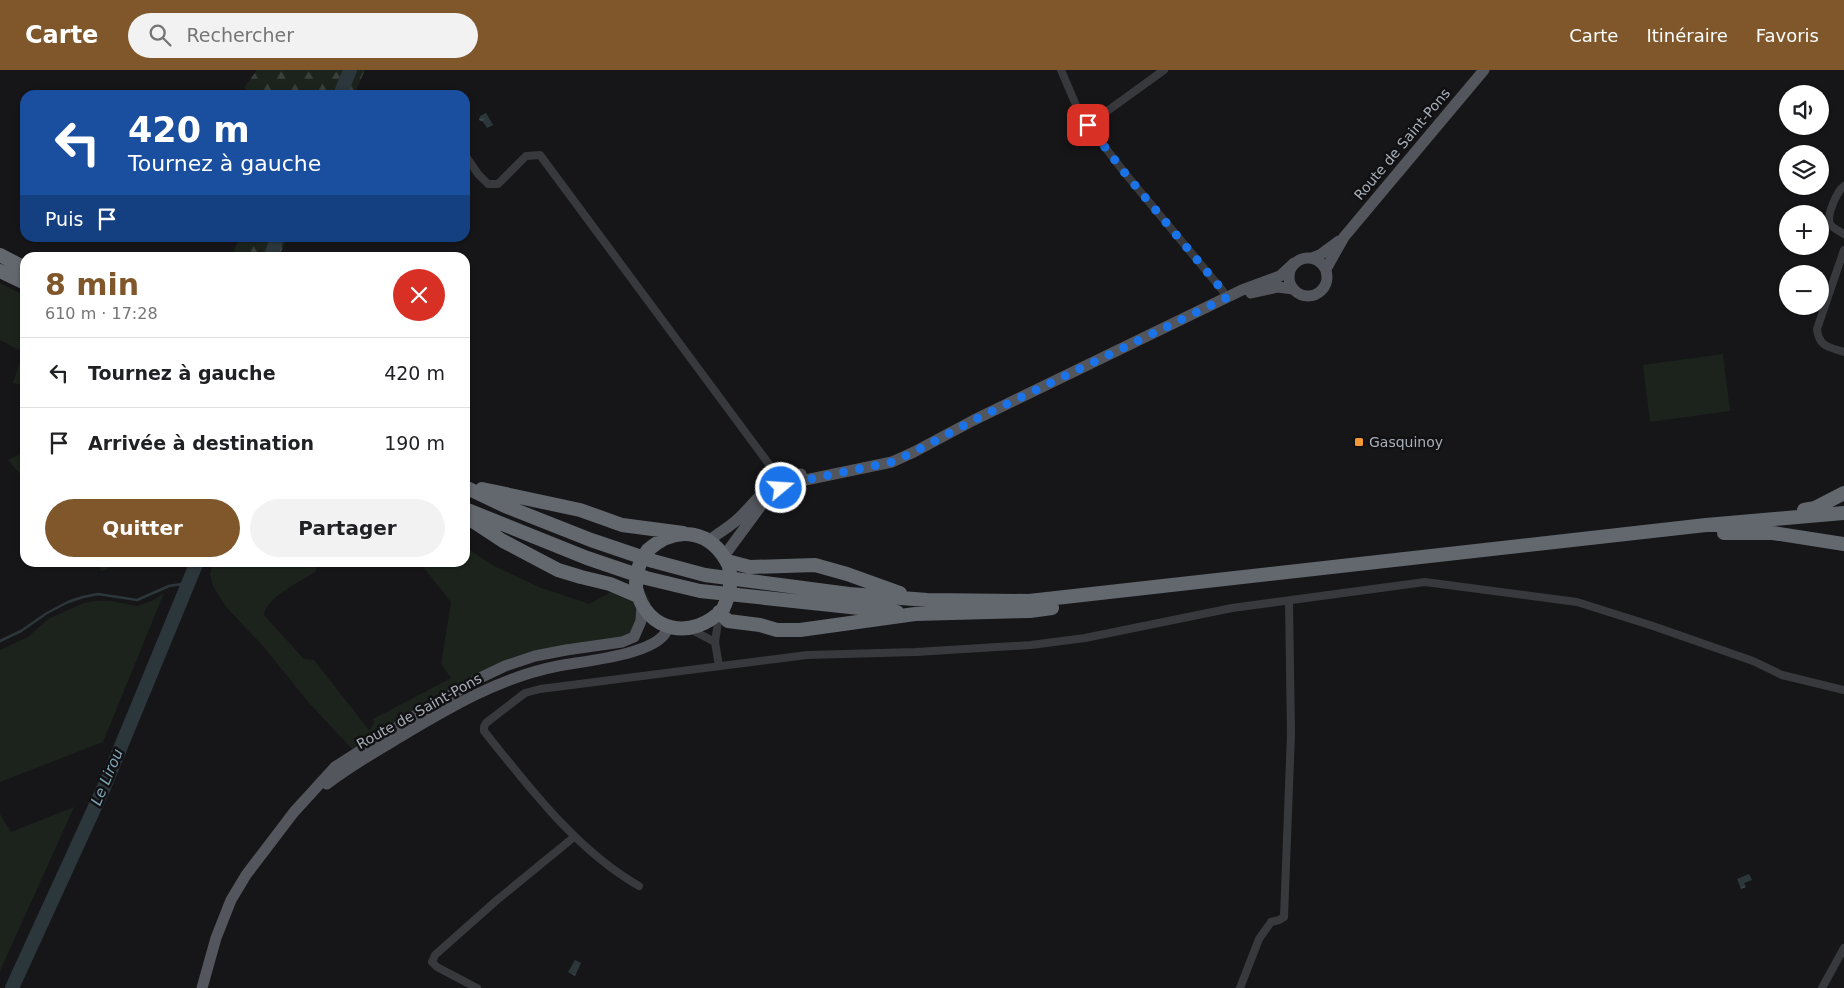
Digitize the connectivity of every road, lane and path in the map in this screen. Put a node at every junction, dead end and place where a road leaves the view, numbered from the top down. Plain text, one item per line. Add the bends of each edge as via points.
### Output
1 (1061, 70) edge
2 (1164, 70) edge
3 (1484, 70) edge
4 (1088, 125) junction
5 (470, 162) edge
6 (1844, 186) edge
7 (1844, 234) edge
8 (1344, 237) junction
9 (1844, 250) edge
10 (0, 255) edge
11 (1312, 258) junction
12 (1294, 263) junction
13 (20, 265) edge
14 (1326, 269) junction
15 (0, 270) edge
16 (20, 280) edge
17 (1293, 289) junction
18 (1228, 298) junction
19 (1844, 352) edge
20 (780, 484) junction
21 (470, 487) edge
22 (470, 488) edge
23 (1844, 492) edge
24 (470, 511) edge
25 (1844, 513) edge
26 (470, 519) edge
27 (1844, 519) edge
28 (1706, 525) junction
29 (1724, 533) junction
30 (690, 534) junction
31 (1844, 544) edge
32 (727, 561) junction
33 (638, 596) junction
34 (927, 600) junction
35 (1290, 601) junction
36 (719, 613) junction
37 (915, 614) junction
38 (668, 627) junction
39 (690, 629) junction
40 (715, 642) junction
41 (719, 666) junction
42 (1844, 690) edge
43 (304, 802) junction
44 (574, 837) junction
45 (639, 886) dead end
46 (1844, 948) edge
47 (202, 988) edge
48 (477, 988) edge
49 (1240, 988) edge
50 (1822, 988) edge

1 - 4 street
2 - 4 street
3 - 8 main road, Route de Saint-Pons
4 - 18 street
5 - 20 street via 488,184 498,184 526,156 540,155
6 - 7 street via 1838,192 1829,216 1833,228
8 - 11 main road, Route de Saint-Pons
8 - 14 main road, Route de Saint-Pons
9 - 19 street via 1817,329 1822,344
10 - 13 highway
11 - 12 main road via 1302,258
11 - 14 main road
12 - 17 main road via 1289,276
12 - 18 main road via 1280,276
14 - 17 main road via 1326,283 1316,294 1303,296
15 - 16 highway
17 - 18 main road via 1278,287
18 - 20 main road via 892,462
20 - 30 main road via 761,494 738,520 711,539
20 - 32 main road via 769,495
21 - 30 highway via 580,510 622,525
22 - 34 highway via 591,540 705,575 849,594
23 - 28 highway via 1815,508
24 - 37 highway via 587,558 646,578 700,591
25 - 28 highway
26 - 33 highway via 558,570 610,584
27 - 29 highway
28 - 34 highway via 1029,601
29 - 31 highway via 1773,533
29 - 37 highway via 1030,611
30 - 32 highway via 717,547
30 - 33 highway, bridge via 664,538 648,550 636,574
32 - 34 highway via 750,567 815,565
32 - 36 highway, bridge via 731,588
33 - 38 highway via 653,618
33 - 43 main road, Route de Saint-Pons via 641,621 634,637 622,642 535,656 482,677 335,767
35 - 41 street via 1232,608 1085,638 1031,645 807,655
35 - 42 street via 1426,582 1578,602 1753,661 1782,675
35 - 49 street via 1292,734 1284,917 1271,922 1259,940
36 - 37 highway via 728,621 777,630 800,630
36 - 39 highway via 703,625
36 - 40 street
38 - 39 highway
38 - 43 main road, Route de Saint-Pons via 658,640 635,652 527,673 494,686 350,767
39 - 40 street
40 - 41 street
41 - 44 street via 540,689 525,693 486,723 486,734
43 - 47 main road, Route de Saint-Pons via 261,854 231,900
44 - 45 street
44 - 48 street via 434,955 432,962 437,967
46 - 50 street

